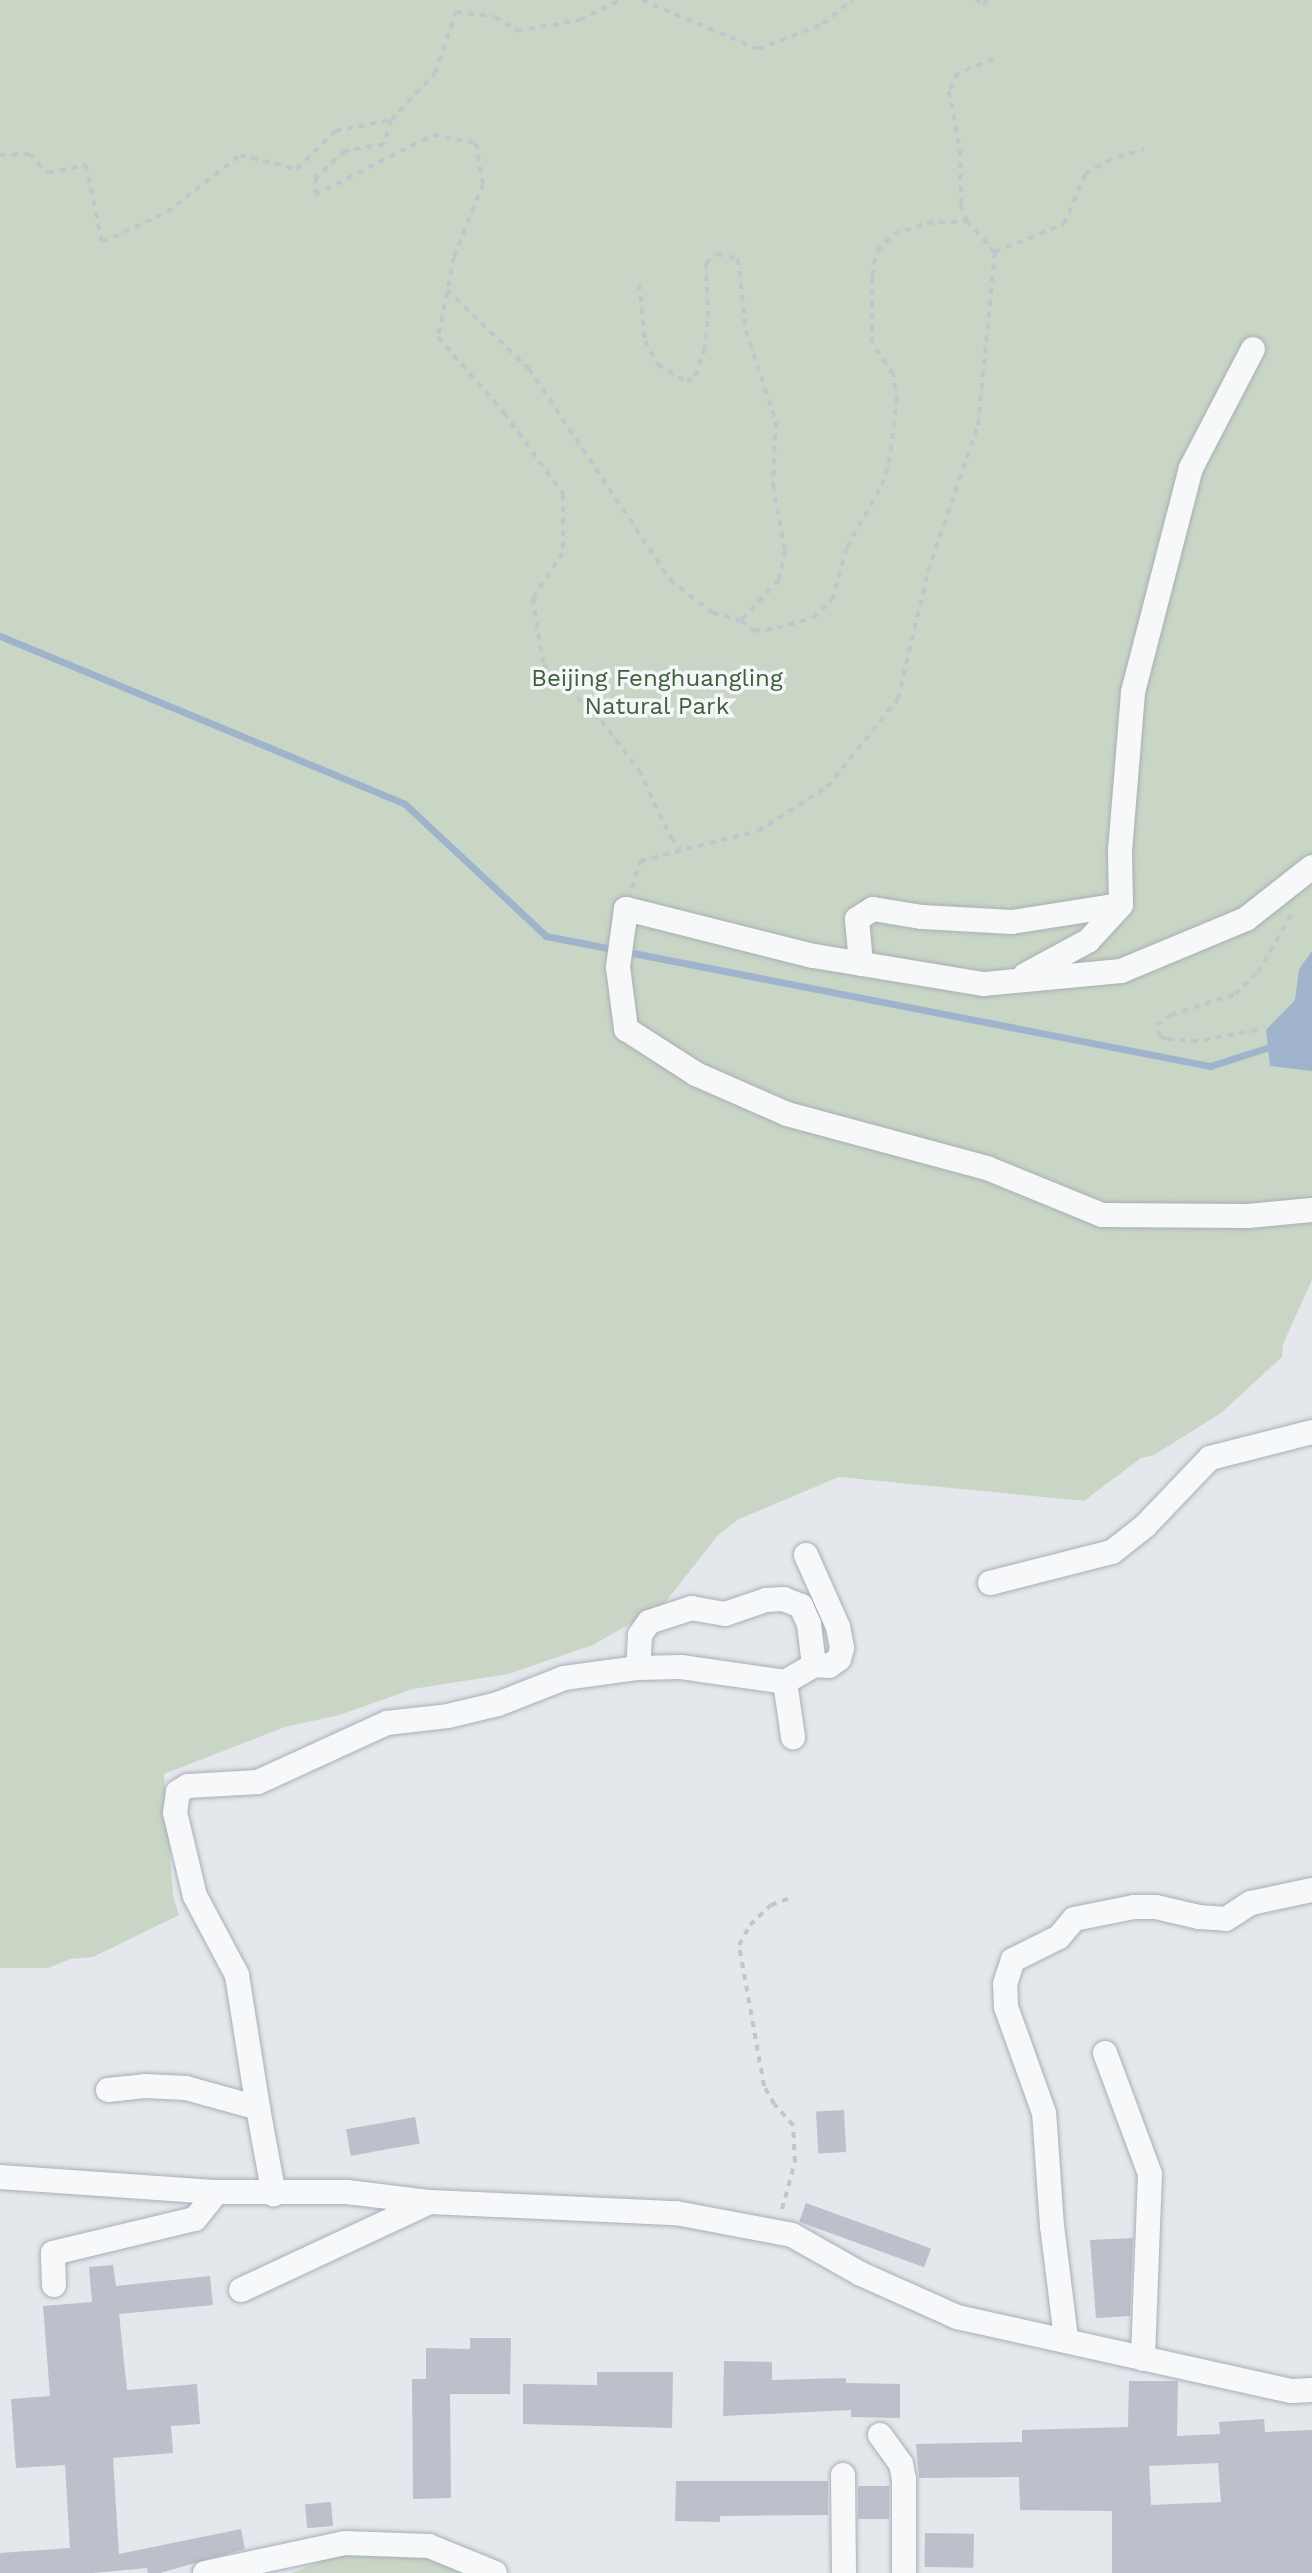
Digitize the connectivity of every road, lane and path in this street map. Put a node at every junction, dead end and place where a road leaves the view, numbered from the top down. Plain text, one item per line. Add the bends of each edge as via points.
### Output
1 (620, 0) edge
2 (642, 0) edge
3 (852, 0) edge
4 (975, 0) edge
5 (992, 0) edge
6 (993, 59) dead end
7 (391, 120) junction
8 (1144, 149) dead end
9 (0, 155) edge
10 (967, 221) junction
11 (995, 252) junction
12 (639, 284) dead end
13 (447, 290) junction
14 (1253, 349) dead end
15 (741, 620) junction
16 (681, 848) junction
17 (1309, 870) edge
18 (1121, 905) junction
19 (626, 909) junction
20 (861, 964) junction
21 (1008, 981) junction
22 (1257, 1030) dead end
23 (1312, 1210) edge
24 (1312, 1432) edge
25 (806, 1555) dead end
26 (990, 1583) dead end
27 (814, 1665) junction
28 (638, 1668) junction
29 (785, 1682) junction
30 (793, 1737) dead end
31 (1312, 1890) edge
32 (793, 1897) dead end
33 (1105, 2053) dead end
34 (108, 2090) dead end
35 (258, 2108) junction
36 (0, 2177) edge
37 (217, 2192) junction
38 (274, 2195) junction
39 (430, 2202) junction
40 (776, 2232) junction
41 (54, 2285) dead end
42 (241, 2290) dead end
43 (1066, 2338) junction
44 (1143, 2359) junction
45 (1312, 2390) edge
46 (880, 2435) dead end
47 (843, 2475) dead end
48 (205, 2573) edge
49 (495, 2573) edge
50 (844, 2573) edge
51 (904, 2573) edge

1 - 7 path via 580,20 517,31 495,17 456,12 435,73
2 - 3 path via 758,49 823,24
4 - 5 path
6 - 10 path via 958,73 949,91
7 - 9 path via 335,131 297,169 240,155 167,212 102,242 86,165 48,173 29,154
7 - 13 path via 384,144 345,151 316,177 315,195 433,135 476,143 483,184
8 - 11 path via 1085,174 1064,224
10 - 11 path
10 - 15 path via 927,223 894,234 877,251 872,343 893,374 897,401 882,485 847,547 832,600 813,618 777,628 754,631
11 - 16 path via 978,425 928,571 898,699 827,787 758,831
12 - 15 path via 645,341 658,365 687,382 695,376 704,351 706,263 717,254 738,259 749,342 776,422 773,485 785,551 779,580
13 - 15 path via 529,369 670,580 713,613
13 - 16 path via 438,337 504,413 563,494 563,553 533,598 543,664 601,721 639,770 671,838
14 - 18 street via 1191,468 1133,692 1120,851
16 - 19 path via 640,861
17 - 21 street via 1246,919 1121,971
17 - 22 path via 1285,930 1258,972 1235,994 1156,1025 1166,1039 1197,1041
18 - 20 street via 1012,922 873,909 857,919
18 - 21 street via 1088,941
19 - 20 street
19 - 23 street via 618,967 626,1029 696,1074 787,1114 987,1168 1102,1215 1248,1216
20 - 21 street via 983,984
24 - 26 street via 1210,1458 1145,1526 1112,1552
25 - 27 street via 842,1648 839,1659 829,1666
27 - 28 street via 801,1606 784,1599 725,1614 692,1608 649,1622 640,1635
27 - 29 street
28 - 29 street via 681,1667
28 - 35 street via 564,1678 498,1704 448,1716 404,1718 258,1782 188,1786 178,1792 175,1813 195,1896 237,1975
29 - 30 street
31 - 43 street via 1251,1903 1226,1919 1156,1907 1074,1919 1059,1937 1013,1960 1005,1984 1006,2007 1044,2113
32 - 40 path via 771,1905 739,1945 764,2086 793,2125 795,2162
33 - 44 street via 1150,2174
34 - 35 street via 186,2088
35 - 38 street
36 - 37 street
37 - 38 street
37 - 41 street via 195,2219 53,2253
38 - 39 street via 347,2192
39 - 40 street via 676,2213
39 - 42 street
40 - 43 street via 792,2235 861,2274 957,2317
43 - 44 street
44 - 45 street via 1291,2391
46 - 51 street via 901,2464 904,2479
47 - 50 street
48 - 49 street via 345,2543 429,2546

